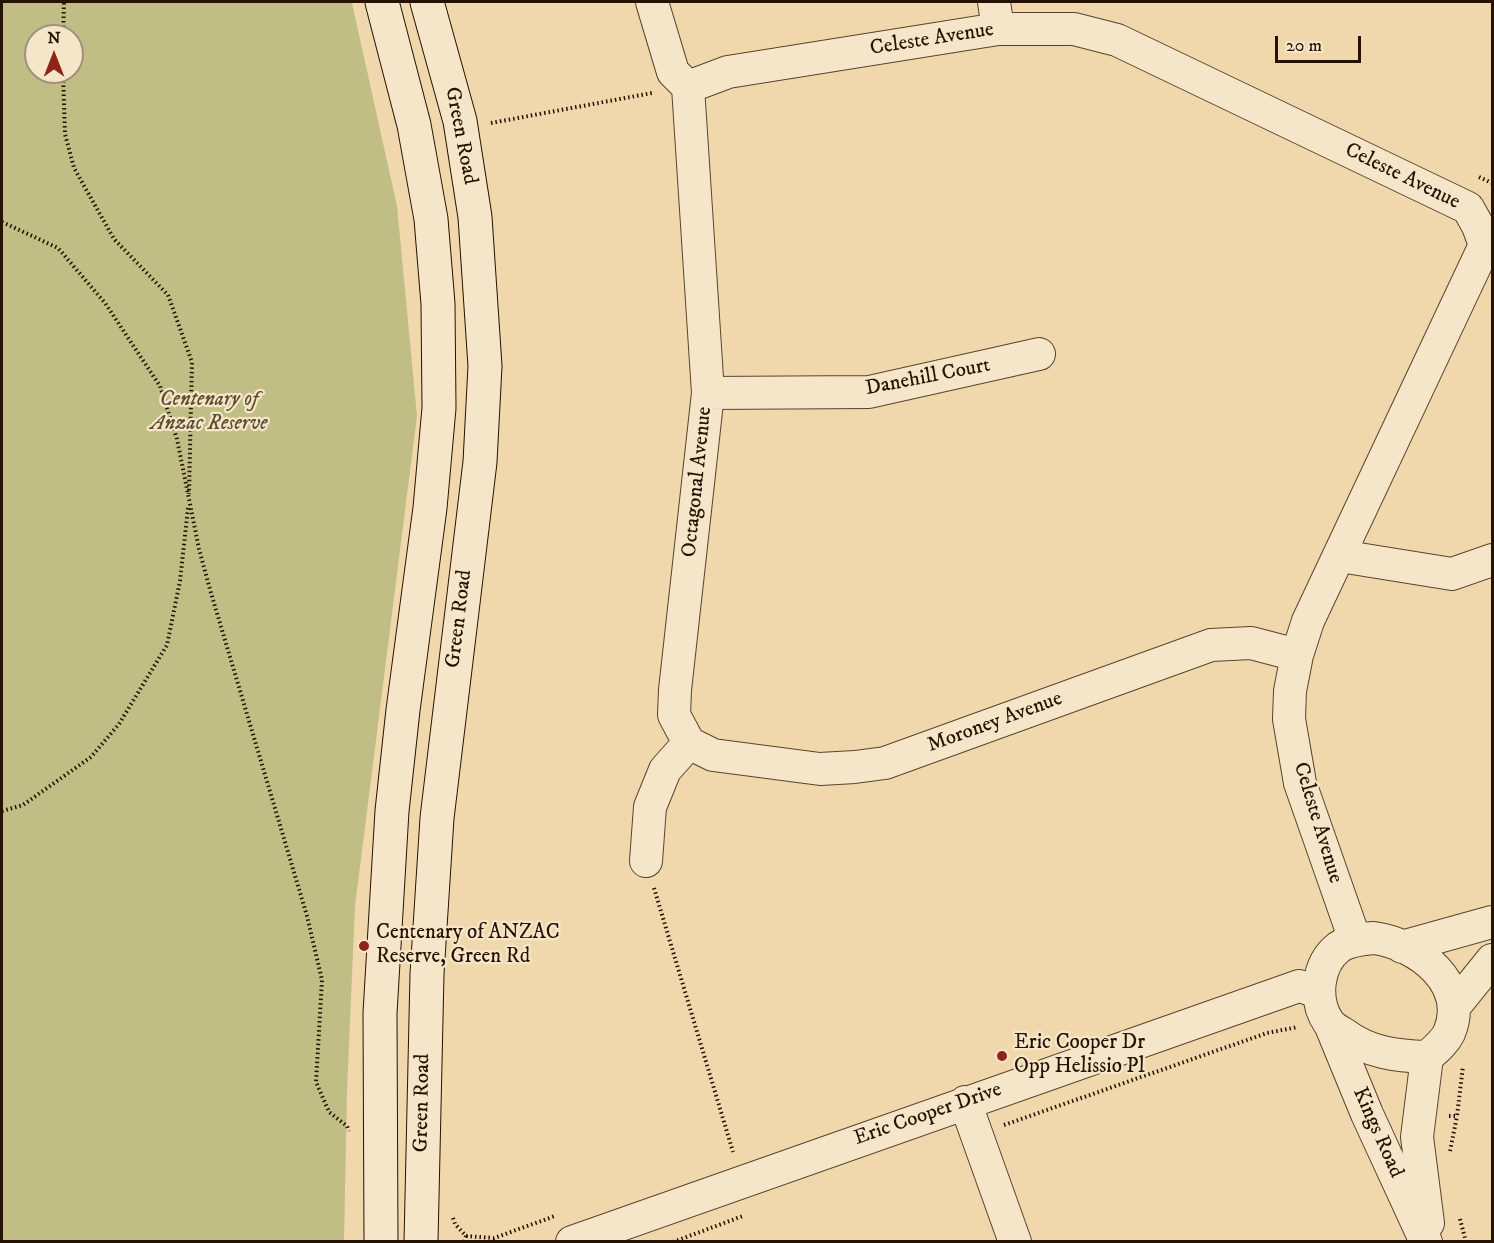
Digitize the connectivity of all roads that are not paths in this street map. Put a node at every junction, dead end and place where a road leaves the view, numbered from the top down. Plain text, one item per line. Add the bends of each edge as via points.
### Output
1 (382, 2) edge
2 (427, 2) edge
3 (652, 2) edge
4 (996, 15) edge
5 (688, 87) junction
6 (1486, 219) edge
7 (1039, 354) dead end
8 (708, 393) junction
9 (1340, 556) junction
10 (1492, 560) edge
11 (1297, 656) junction
12 (689, 743) junction
13 (646, 861) road end
14 (1492, 922) edge
15 (1355, 940) junction
16 (1402, 947) junction
17 (1492, 960) edge
18 (1319, 992) junction
19 (1454, 1007) junction
20 (1315, 1025) junction
21 (1427, 1057) junction
22 (964, 1102) junction
23 (381, 1242) edge
24 (421, 1242) edge
25 (572, 1242) edge
26 (1015, 1242) edge
27 (1428, 1242) edge

1 - 23 main road, Green Road via 414,125 431,219 438,304 439,408 392,812 380,1013
2 - 24 main road, Green Road via 461,129 475,217 485,366 480,462 437,818 427,974
3 - 5 street via 673,72
4 - 5 street, Celeste Avenue via 728,72
4 - 6 street, Celeste Avenue via 1117,40
5 - 8 street, Octagonal Avenue
6 - 9 street, Celeste Avenue via 1485,245
7 - 8 street, Danehill Court via 869,392
8 - 12 street, Octagonal Avenue via 675,690 674,715
9 - 10 street via 1452,574
9 - 11 street, Celeste Avenue via 1308,621
11 - 12 street, Moroney Avenue via 1251,643 1211,645 885,763 820,769 713,755
11 - 15 street, Celeste Avenue via 1289,719 1300,783
12 - 13 street via 665,770 650,807
14 - 16 street
15 - 16 street via 1384,939
15 - 18 street via 1328,959 1320,975
16 - 19 street via 1419,955 1440,974 1451,991
17 - 19 street
18 - 20 street via 1323,1010
18 - 22 street, Eric Cooper Drive via 1299,986
19 - 21 street via 1449,1032
20 - 21 street via 1369,1049 1397,1056
20 - 27 street, Kings Road via 1367,1114
21 - 27 street, Kings Road via 1417,1137
22 - 25 street, Eric Cooper Drive
22 - 26 street

